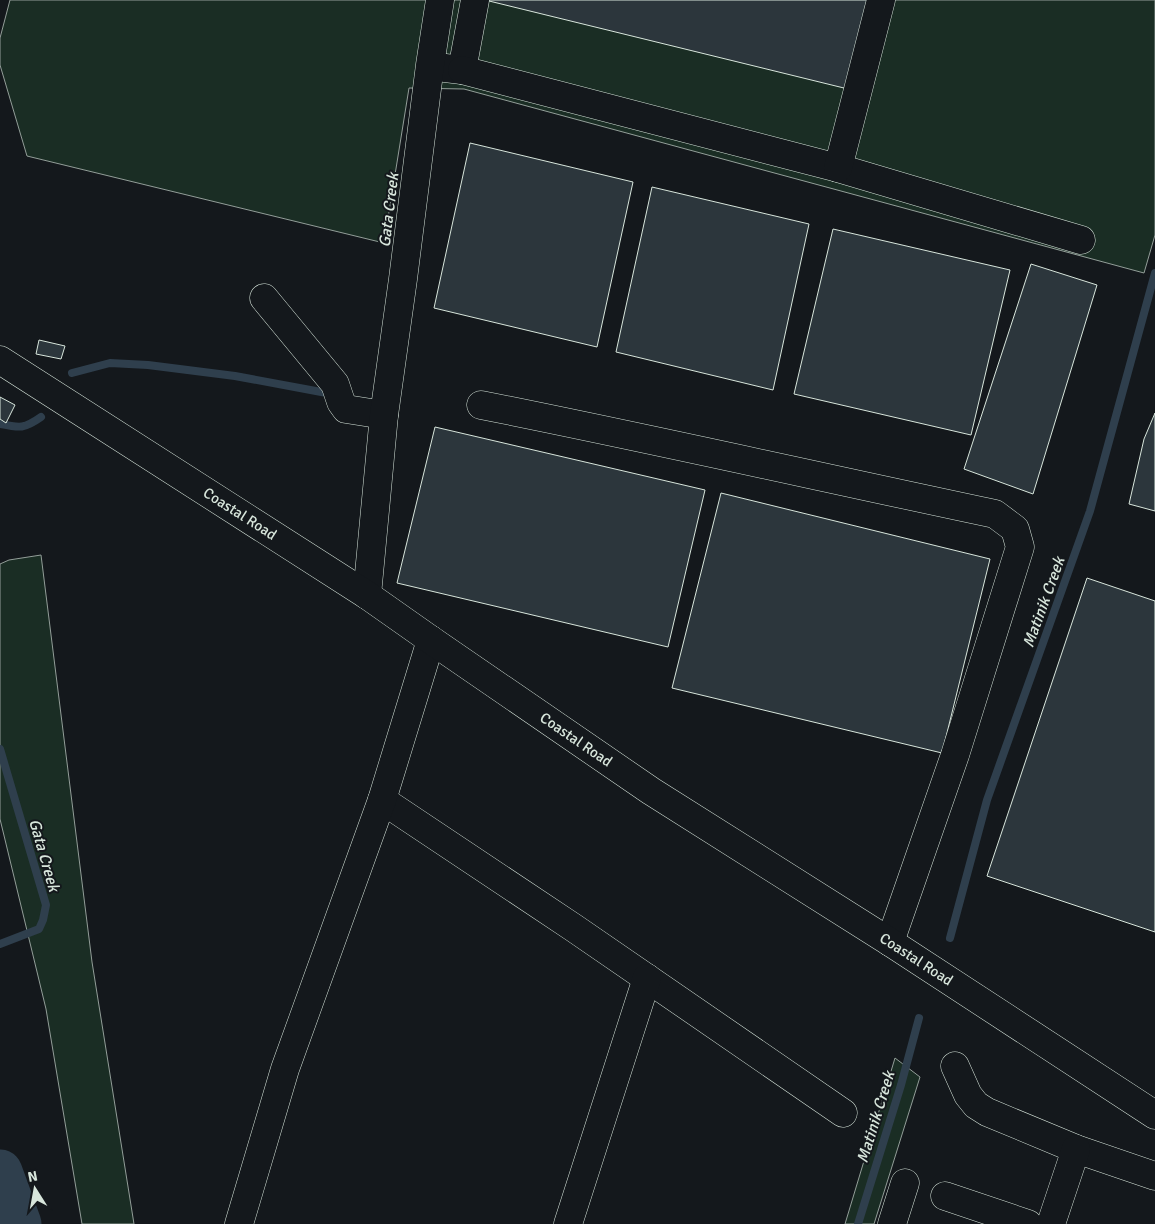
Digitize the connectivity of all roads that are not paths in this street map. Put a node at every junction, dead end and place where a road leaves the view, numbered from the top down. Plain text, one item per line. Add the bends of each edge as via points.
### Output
1 (440, 0) edge
2 (475, 0) edge
3 (880, 0) edge
4 (430, 65) junction
5 (462, 70) junction
6 (838, 168) junction
7 (1081, 240) dead end
8 (264, 298) dead end
9 (0, 360) edge
10 (481, 405) dead end
11 (384, 415) junction
12 (367, 595) junction
13 (431, 640) junction
14 (382, 800) junction
15 (890, 942) junction
16 (648, 978) junction
17 (955, 1066) dead end
18 (843, 1113) dead end
19 (1155, 1115) edge
20 (1076, 1149) junction
21 (1155, 1176) edge
22 (906, 1184) dead end
23 (945, 1196) dead end
24 (239, 1224) edge
25 (568, 1224) edge
26 (892, 1224) edge
27 (1028, 1224) edge
28 (1051, 1224) edge

1 - 4 main road
2 - 5 main road
3 - 6 main road
4 - 5 main road
4 - 11 main road
5 - 6 main road
6 - 7 main road
8 - 11 main road via 335,384 346,408
9 - 12 main road, Coastal Road
10 - 15 main road via 995,514 1016,529 1020,548 955,755
11 - 12 main road
12 - 13 main road, Coastal Road
13 - 14 main road
13 - 15 main road, Coastal Road via 651,790
14 - 16 main road
14 - 24 main road via 285,1069
15 - 19 main road, Coastal Road
16 - 18 main road
16 - 25 main road
17 - 20 main road via 976,1105
20 - 21 main road
20 - 28 main road
22 - 26 main road
23 - 27 main road

